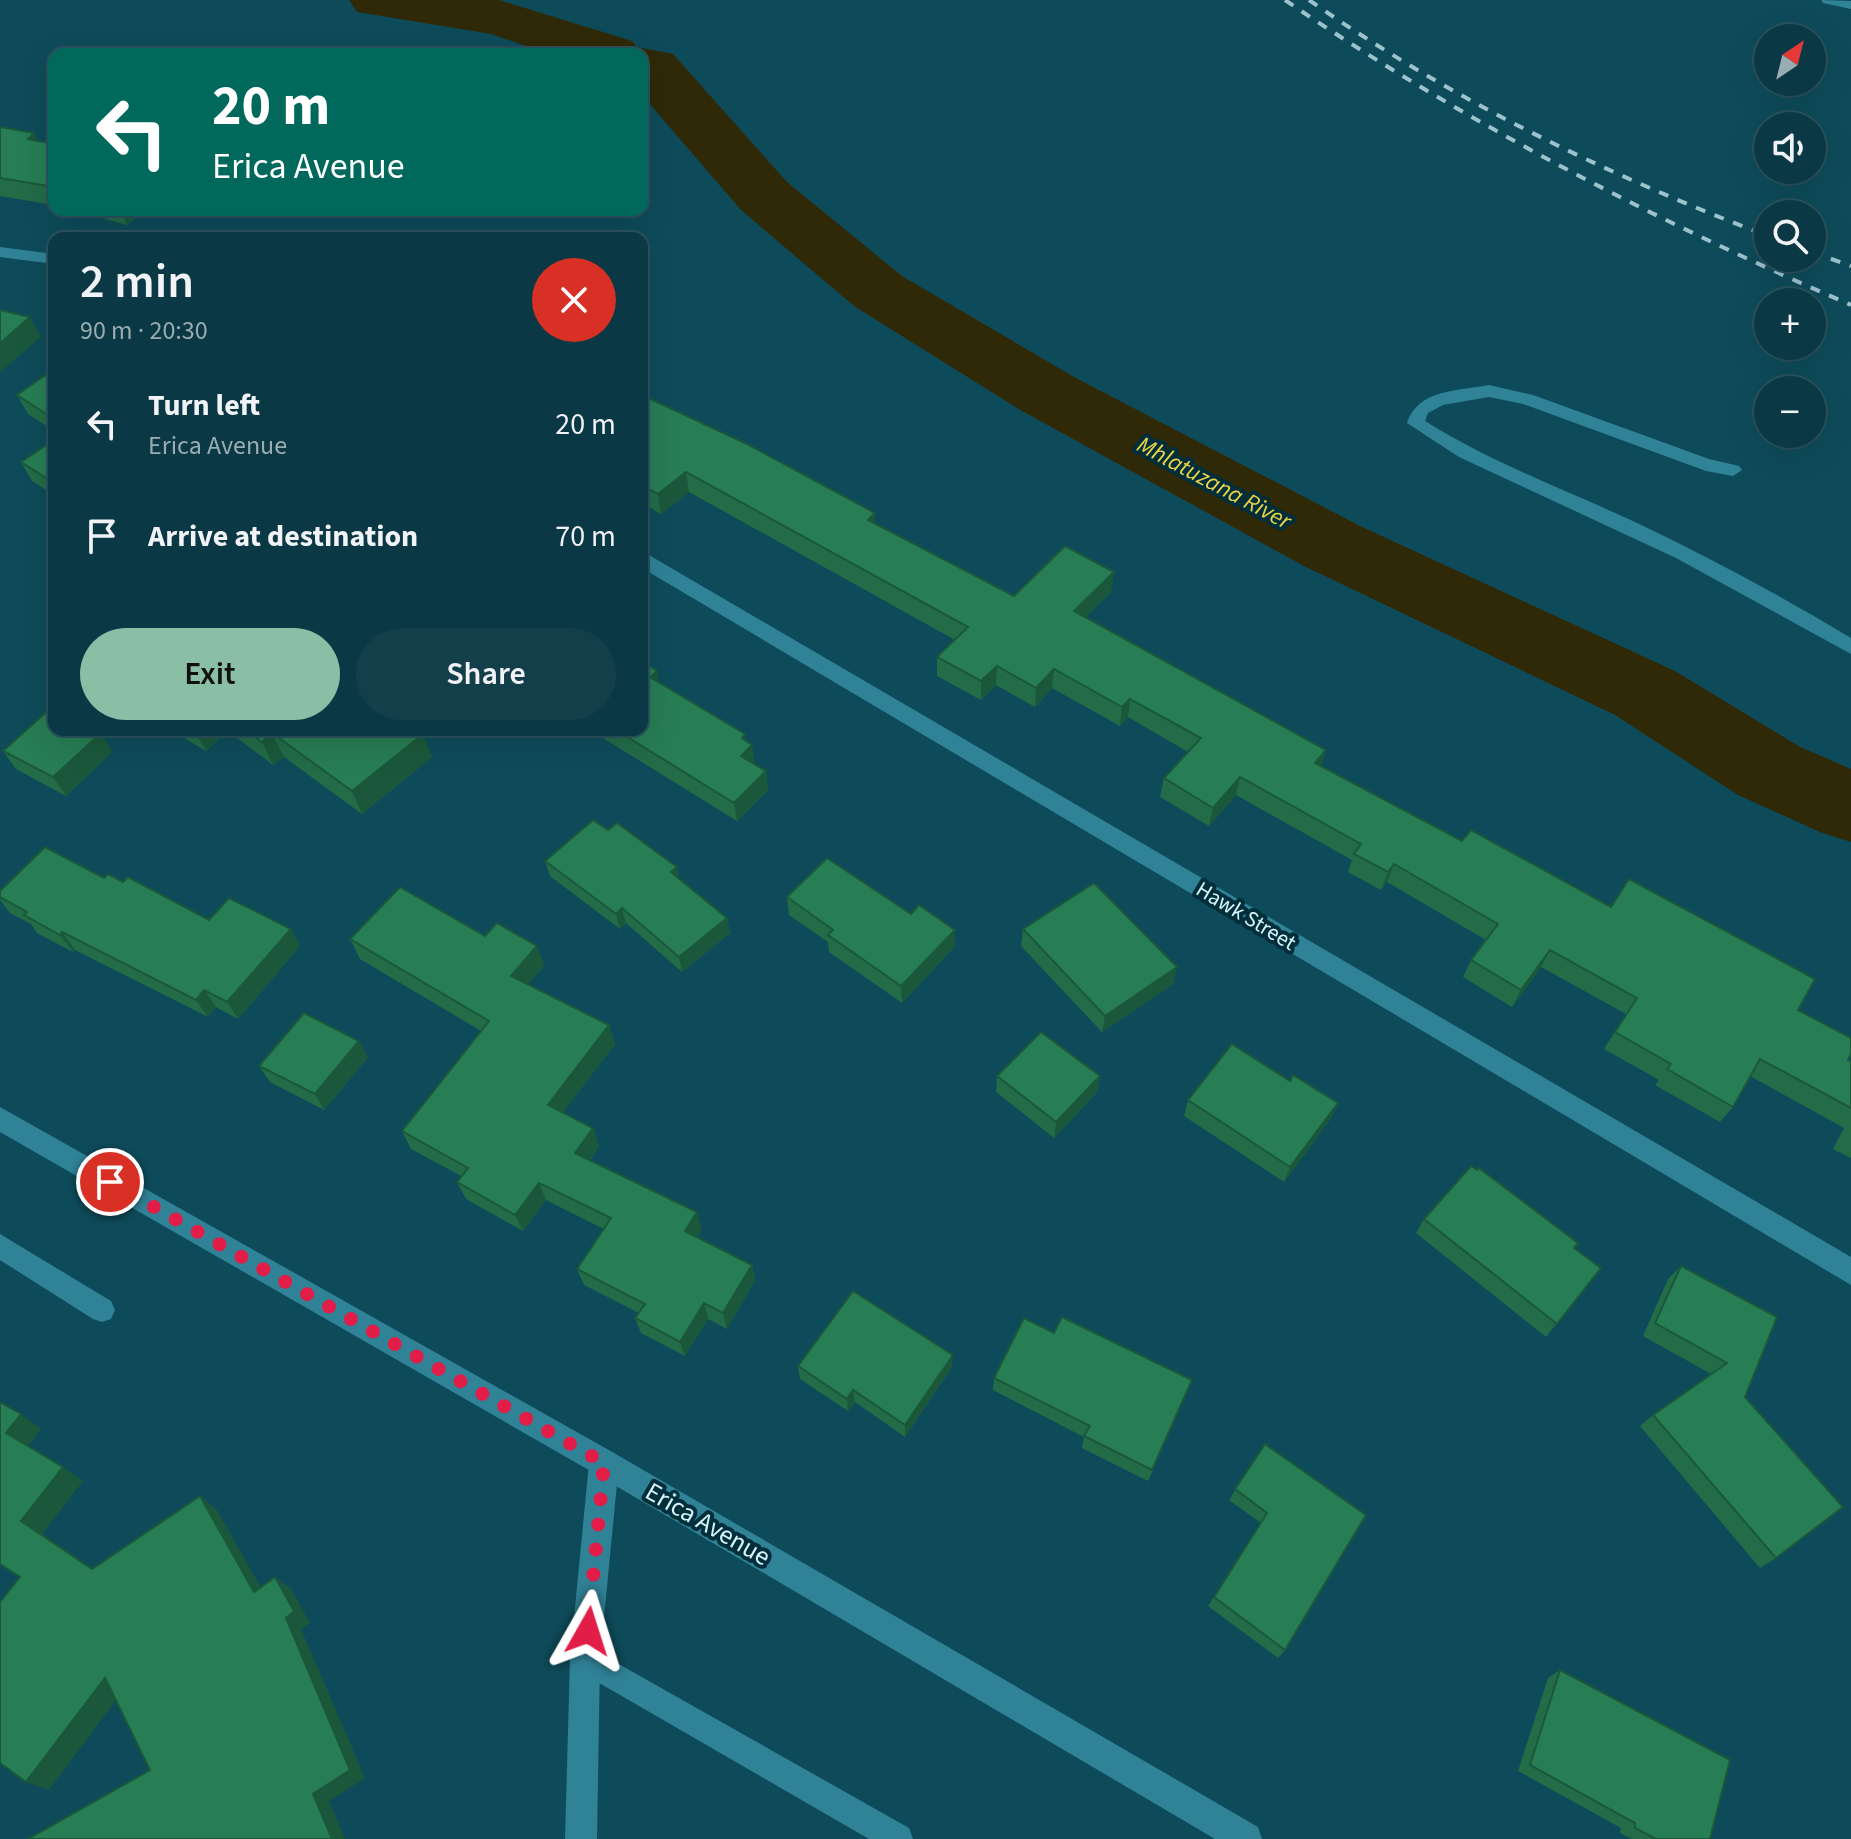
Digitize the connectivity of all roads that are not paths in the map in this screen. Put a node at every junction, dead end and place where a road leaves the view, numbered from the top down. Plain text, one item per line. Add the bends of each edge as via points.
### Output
1 (1828, 0) edge
2 (1851, 5) edge
3 (0, 252) edge
4 (48, 258) edge
5 (1733, 470) dead end
6 (648, 562) edge
7 (1851, 647) edge
8 (0, 1119) edge
9 (0, 1246) edge
10 (1851, 1272) edge
11 (102, 1310) dead end
12 (604, 1463) junction
13 (585, 1659) junction
14 (581, 1839) edge
15 (898, 1839) edge
16 (1246, 1839) edge

1 - 2 lane
3 - 4 street
5 - 7 lane via 1706,465 1527,399 1489,391 1438,400 1420,410 1416,423 1670,546
6 - 10 street, Hawk Street
8 - 12 street, Erica Avenue
9 - 11 lane
12 - 13 street
12 - 16 street, Erica Avenue
13 - 14 street
13 - 15 lane

